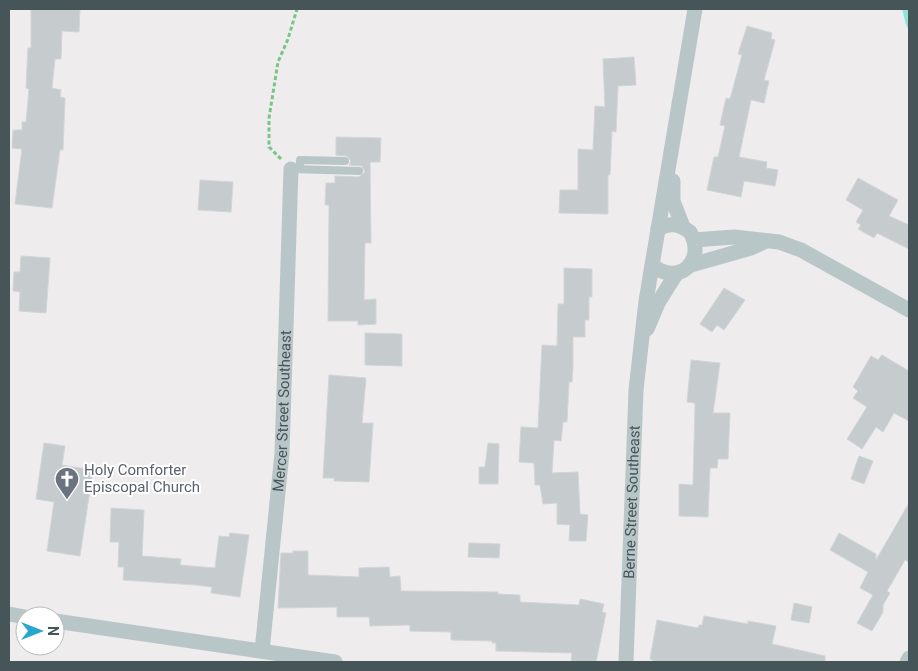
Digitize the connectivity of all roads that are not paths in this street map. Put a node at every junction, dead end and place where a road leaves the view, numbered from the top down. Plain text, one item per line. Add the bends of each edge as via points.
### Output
1 (695, 9) edge
2 (677, 117) junction
3 (345, 161) dead end
4 (295, 169) junction
5 (359, 170) dead end
6 (683, 227) junction
7 (658, 229) junction
8 (694, 240) junction
9 (764, 242) junction
10 (652, 265) junction
11 (691, 265) junction
12 (676, 274) junction
13 (909, 310) edge
14 (641, 342) junction
15 (65, 622) edge
16 (262, 651) junction
17 (909, 658) edge
18 (297, 659) edge
19 (335, 662) edge
20 (626, 662) edge
21 (907, 662) edge

1 - 2 street, Berne Street Southeast
2 - 6 street, Berne Street Southeast via 673,201
2 - 7 street, Berne Street Southeast
3 - 4 lane via 300,160
4 - 5 lane
4 - 16 street, Mercer Street Southeast via 282,453
6 - 7 street via 666,224
6 - 8 street, Berne Street Southeast
7 - 10 street, Berne Street Southeast
8 - 9 street via 734,237
8 - 11 street via 695,257
9 - 11 street, Berne Street Southeast
9 - 13 street via 779,242 801,250
10 - 12 street via 659,272
10 - 14 street, Berne Street Southeast
11 - 12 street, Berne Street Southeast
12 - 14 street, Berne Street Southeast via 658,303
14 - 20 street, Berne Street Southeast via 636,390
15 - 16 street
16 - 18 street
17 - 21 street
18 - 19 street

